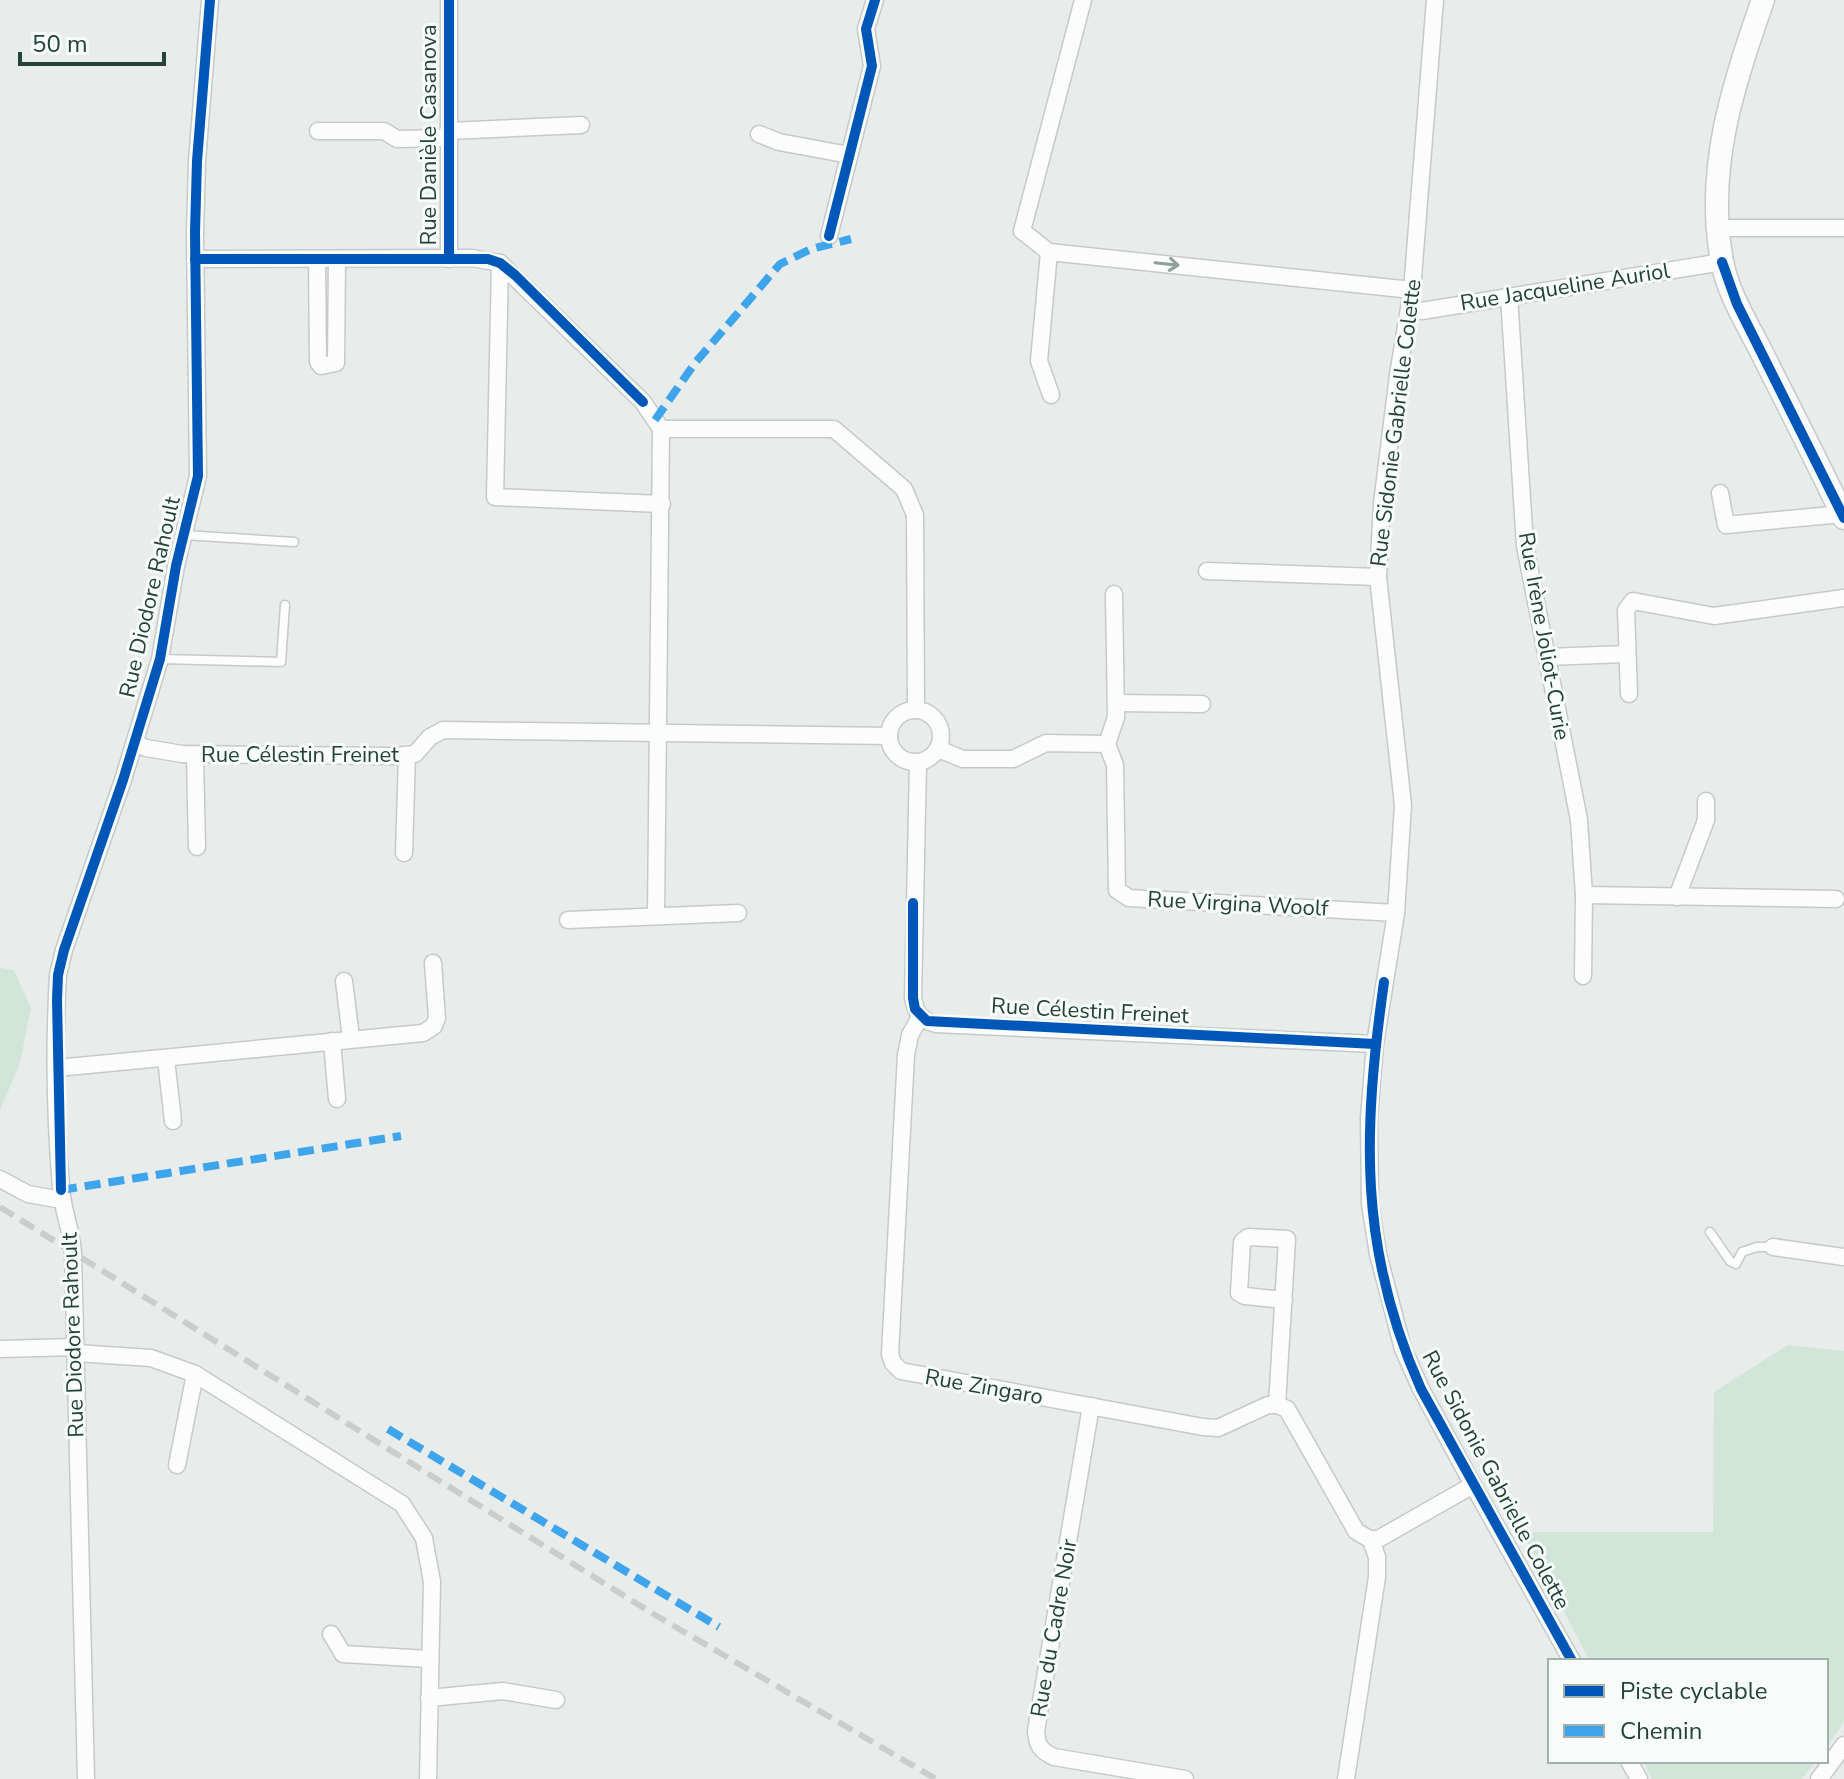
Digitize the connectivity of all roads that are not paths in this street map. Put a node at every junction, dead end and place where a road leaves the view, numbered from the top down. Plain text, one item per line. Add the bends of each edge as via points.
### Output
1 (210, 0) edge
2 (449, 0) edge
3 (875, 0) edge
4 (1083, 0) edge
5 (1435, 0) edge
6 (1763, 0) edge
7 (581, 125) dead end
8 (318, 131) dead end
9 (448, 134) junction
10 (759, 134) dead end
11 (849, 155) junction
12 (1718, 228) junction
13 (1844, 228) edge
14 (829, 236) dead end
15 (1049, 252) junction
16 (195, 259) junction
17 (317, 259) junction
18 (337, 259) junction
19 (449, 259) junction
20 (1722, 262) junction
21 (500, 263) junction
22 (1412, 290) junction
23 (1509, 296) junction
24 (1409, 309) junction
25 (1051, 395) dead end
26 (661, 429) junction
27 (1720, 493) dead end
28 (662, 504) junction
29 (1843, 516) edge
30 (184, 535) junction
31 (294, 542) dead end
32 (1207, 571) dead end
33 (1378, 577) junction
34 (1114, 594) dead end
35 (1844, 598) edge
36 (285, 605) dead end
37 (1626, 654) junction
38 (1547, 657) junction
39 (160, 659) junction
40 (1629, 694) dead end
41 (1116, 703) junction
42 (1202, 704) dead end
43 (916, 710) junction
44 (657, 732) junction
45 (889, 736) junction
46 (135, 743) junction
47 (1107, 744) junction
48 (938, 749) junction
49 (195, 755) junction
50 (407, 756) junction
51 (918, 763) junction
52 (1706, 801) dead end
53 (197, 847) dead end
54 (404, 853) dead end
55 (1584, 895) junction
56 (1677, 897) junction
57 (1836, 899) dead end
58 (738, 913) dead end
59 (1396, 913) junction
60 (656, 916) junction
61 (568, 920) dead end
62 (433, 963) dead end
63 (1583, 976) dead end
64 (344, 981) dead end
65 (920, 1017) junction
66 (351, 1038) junction
67 (332, 1041) junction
68 (1375, 1044) junction
69 (166, 1059) junction
70 (57, 1068) junction
71 (337, 1099) dead end
72 (173, 1121) dead end
73 (0, 1179) edge
74 (62, 1200) junction
75 (1710, 1232) dead end
76 (1775, 1247) joint
77 (1844, 1257) edge
78 (1284, 1300) junction
79 (0, 1349) edge
80 (76, 1350) junction
81 (195, 1374) junction
82 (1277, 1405) junction
83 (1091, 1406) junction
84 (177, 1465) dead end
85 (1473, 1485) junction
86 (1371, 1540) junction
87 (331, 1634) dead end
88 (429, 1659) junction
89 (1571, 1659) edge
90 (429, 1698) junction
91 (556, 1700) dead end
92 (1844, 1745) edge
93 (86, 1779) edge
94 (428, 1779) edge
95 (1185, 1779) edge
96 (1346, 1779) edge
97 (1819, 1779) edge

1 - 16 street, Rue Diodore Rahoult
2 - 9 street, Rue Danièle Casanova
3 - 11 street via 866,29 872,66
4 - 15 street via 1022,231
5 - 22 street, Rue Sidonie Gabrielle Colette
6 - 12 street via 1729,102 1716,194
7 - 9 street
8 - 9 street via 384,131 397,139
9 - 19 street, Rue Danièle Casanova
10 - 11 street
11 - 14 street
12 - 13 street
12 - 20 street
15 -> 22 street
15 - 25 street via 1039,361
16 - 17 street
16 - 30 street, Rue Diodore Rahoult via 198,476
17 - 18 street
17 - 18 street via 318,362 332,366
18 - 19 street
19 - 21 street, Rue Danièle Casanova
20 - 23 street, Rue Jacqueline Auriol
20 - 29 street via 1737,304
21 - 26 street via 643,402
21 - 28 street via 495,497
22 - 24 street, Rue Sidonie Gabrielle Colette
23 - 24 street, Rue Jacqueline Auriol
23 - 38 street, Rue Irène Joliot-Curie via 1525,546
24 - 33 street, Rue Sidonie Gabrielle Colette via 1382,504
26 - 28 street
26 - 43 street via 834,429 904,489 915,515
27 - 29 street via 1726,525
28 - 44 street
30 - 31 lane
30 - 39 street, Rue Diodore Rahoult
32 - 33 street
33 - 59 street, Rue Sidonie Gabrielle Colette via 1403,805
34 - 41 street
35 - 37 street via 1714,616 1633,601 1626,610
36 - 39 lane via 281,662
37 - 38 street
37 - 40 street
38 - 55 street, Rue Irène Joliot-Curie via 1579,820
39 - 46 street, Rue Diodore Rahoult
41 - 42 street
41 - 47 street
43 - 45 street via 897,717
43 - 48 street via 939,723
44 - 45 street, Rue Célestin Freinet
44 - 50 street, Rue Célestin Freinet via 443,730
44 - 60 street
45 - 51 street via 894,753
46 - 49 street, Rue Célestin Freinet
46 - 70 street, Rue Diodore Rahoult via 61,963
47 - 48 street via 1046,743 1013,759 963,759
47 - 59 street, Rue Virgina Woolf via 1115,765 1117,890 1129,898
48 - 51 street
49 - 50 street, Rue Célestin Freinet
49 - 53 street
50 - 54 street
51 - 65 street via 913,998
52 - 56 street via 1706,820
55 - 56 street
55 - 63 street, Rue Irène Joliot-Curie
56 - 57 street
58 - 60 street
59 - 68 street, Rue Sidonie Gabrielle Colette
60 - 61 street
62 - 66 street via 434,1026 423,1033
64 - 66 street
65 - 68 street, Rue Célestin Freinet via 936,1024
65 - 83 street, Rue Zingaro via 906,1055 893,1363 914,1374
66 - 67 street
67 - 69 street
67 - 71 street
68 - 85 street, Rue Sidonie Gabrielle Colette via 1368,1138 1378,1254 1403,1349
69 - 70 street
69 - 72 street
70 - 74 street, Rue Diodore Rahoult
73 - 74 street via 28,1194
74 - 80 street, Rue Diodore Rahoult via 72,1235
75 - 76 lane via 1736,1264 1742,1252
76 - 77 street
78 - 78 street via 1239,1293 1242,1242 1248,1237 1287,1239
78 - 82 street
79 - 80 street
80 - 81 street via 151,1358
80 - 93 street, Rue Diodore Rahoult
81 - 84 street
81 - 88 street via 402,1504 424,1538 432,1582
82 - 83 street, Rue Zingaro via 1218,1428
82 - 86 street via 1287,1409 1356,1531
83 - 95 street, Rue du Cadre Noir via 1037,1743 1054,1757
85 - 86 street
85 - 89 street, Rue Sidonie Gabrielle Colette
86 - 96 street via 1377,1577
87 - 88 street via 343,1654
88 - 90 street
90 - 91 street via 503,1691
90 - 94 street
92 - 97 street

